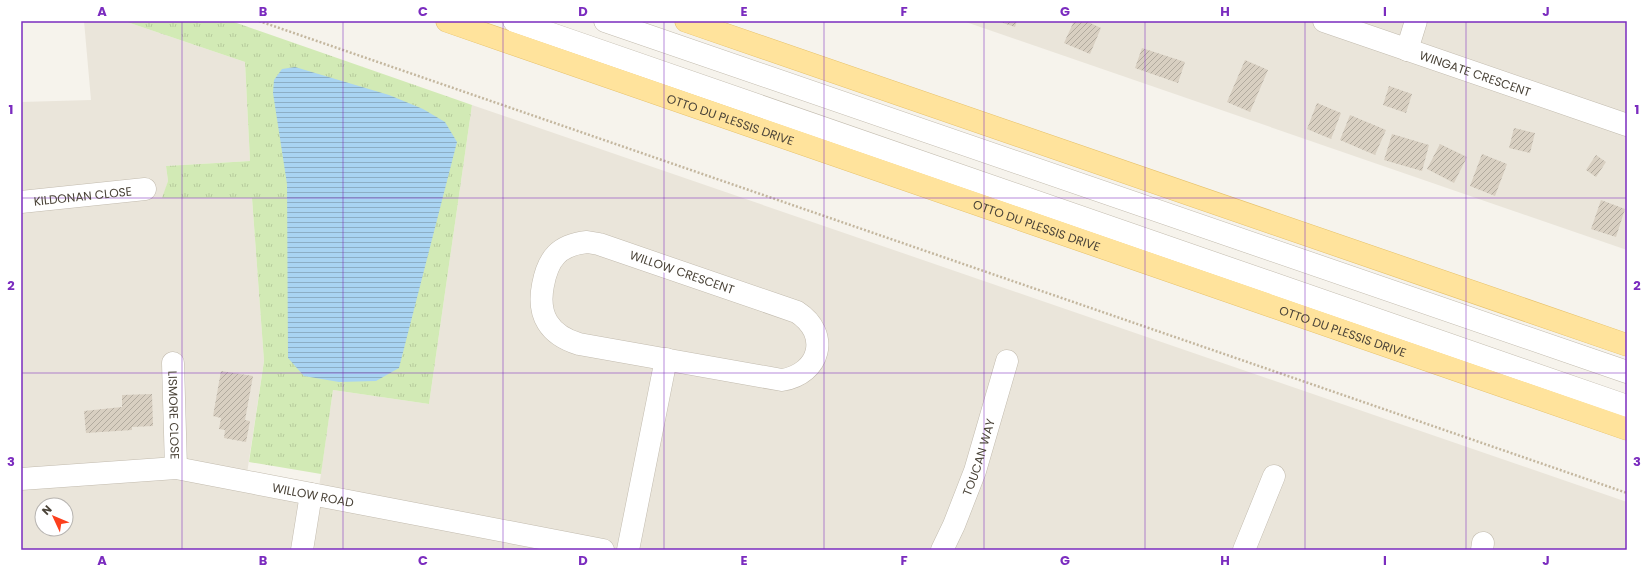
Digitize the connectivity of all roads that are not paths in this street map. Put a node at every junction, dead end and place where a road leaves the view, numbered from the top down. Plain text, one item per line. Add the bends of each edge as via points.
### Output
1 (446, 21) edge
2 (514, 21) edge
3 (605, 21) edge
4 (686, 21) edge
5 (1324, 21) edge
6 (1416, 21) edge
7 (1407, 50) junction
8 (1627, 125) edge
9 (145, 188) dead end
10 (21, 202) edge
11 (1627, 345) edge
12 (666, 359) junction
13 (1007, 361) dead end
14 (173, 362) dead end
15 (1627, 372) edge
16 (1627, 406) edge
17 (1627, 429) edge
18 (176, 468) junction
19 (1274, 476) dead end
20 (21, 479) edge
21 (311, 494) junction
22 (302, 550) edge
23 (603, 550) edge
24 (628, 550) edge
25 (942, 550) edge
26 (1244, 550) edge

1 - 17 main road, OTTO DU PLESSIS DRIVE
2 - 16 street
3 - 15 street
4 - 11 main road
5 - 7 street, WINGATE CRESCENT
6 - 7 street
7 - 8 street, WINGATE CRESCENT
9 - 10 street, KILDONAN CLOSE
12 - 12 street, WILLOW CRESCENT via 579,344 560,336 552,329 546,321 541,297 546,270 557,253 576,243 598,244 797,312 811,323 817,340 814,359 809,367 801,374 782,380
12 - 24 street
13 - 25 street, TOUCAN WAY via 975,471
14 - 18 street, LISMORE CLOSE
18 - 20 street, WILLOW ROAD
18 - 21 street, WILLOW ROAD
19 - 26 street
21 - 22 street
21 - 23 street, WILLOW ROAD

